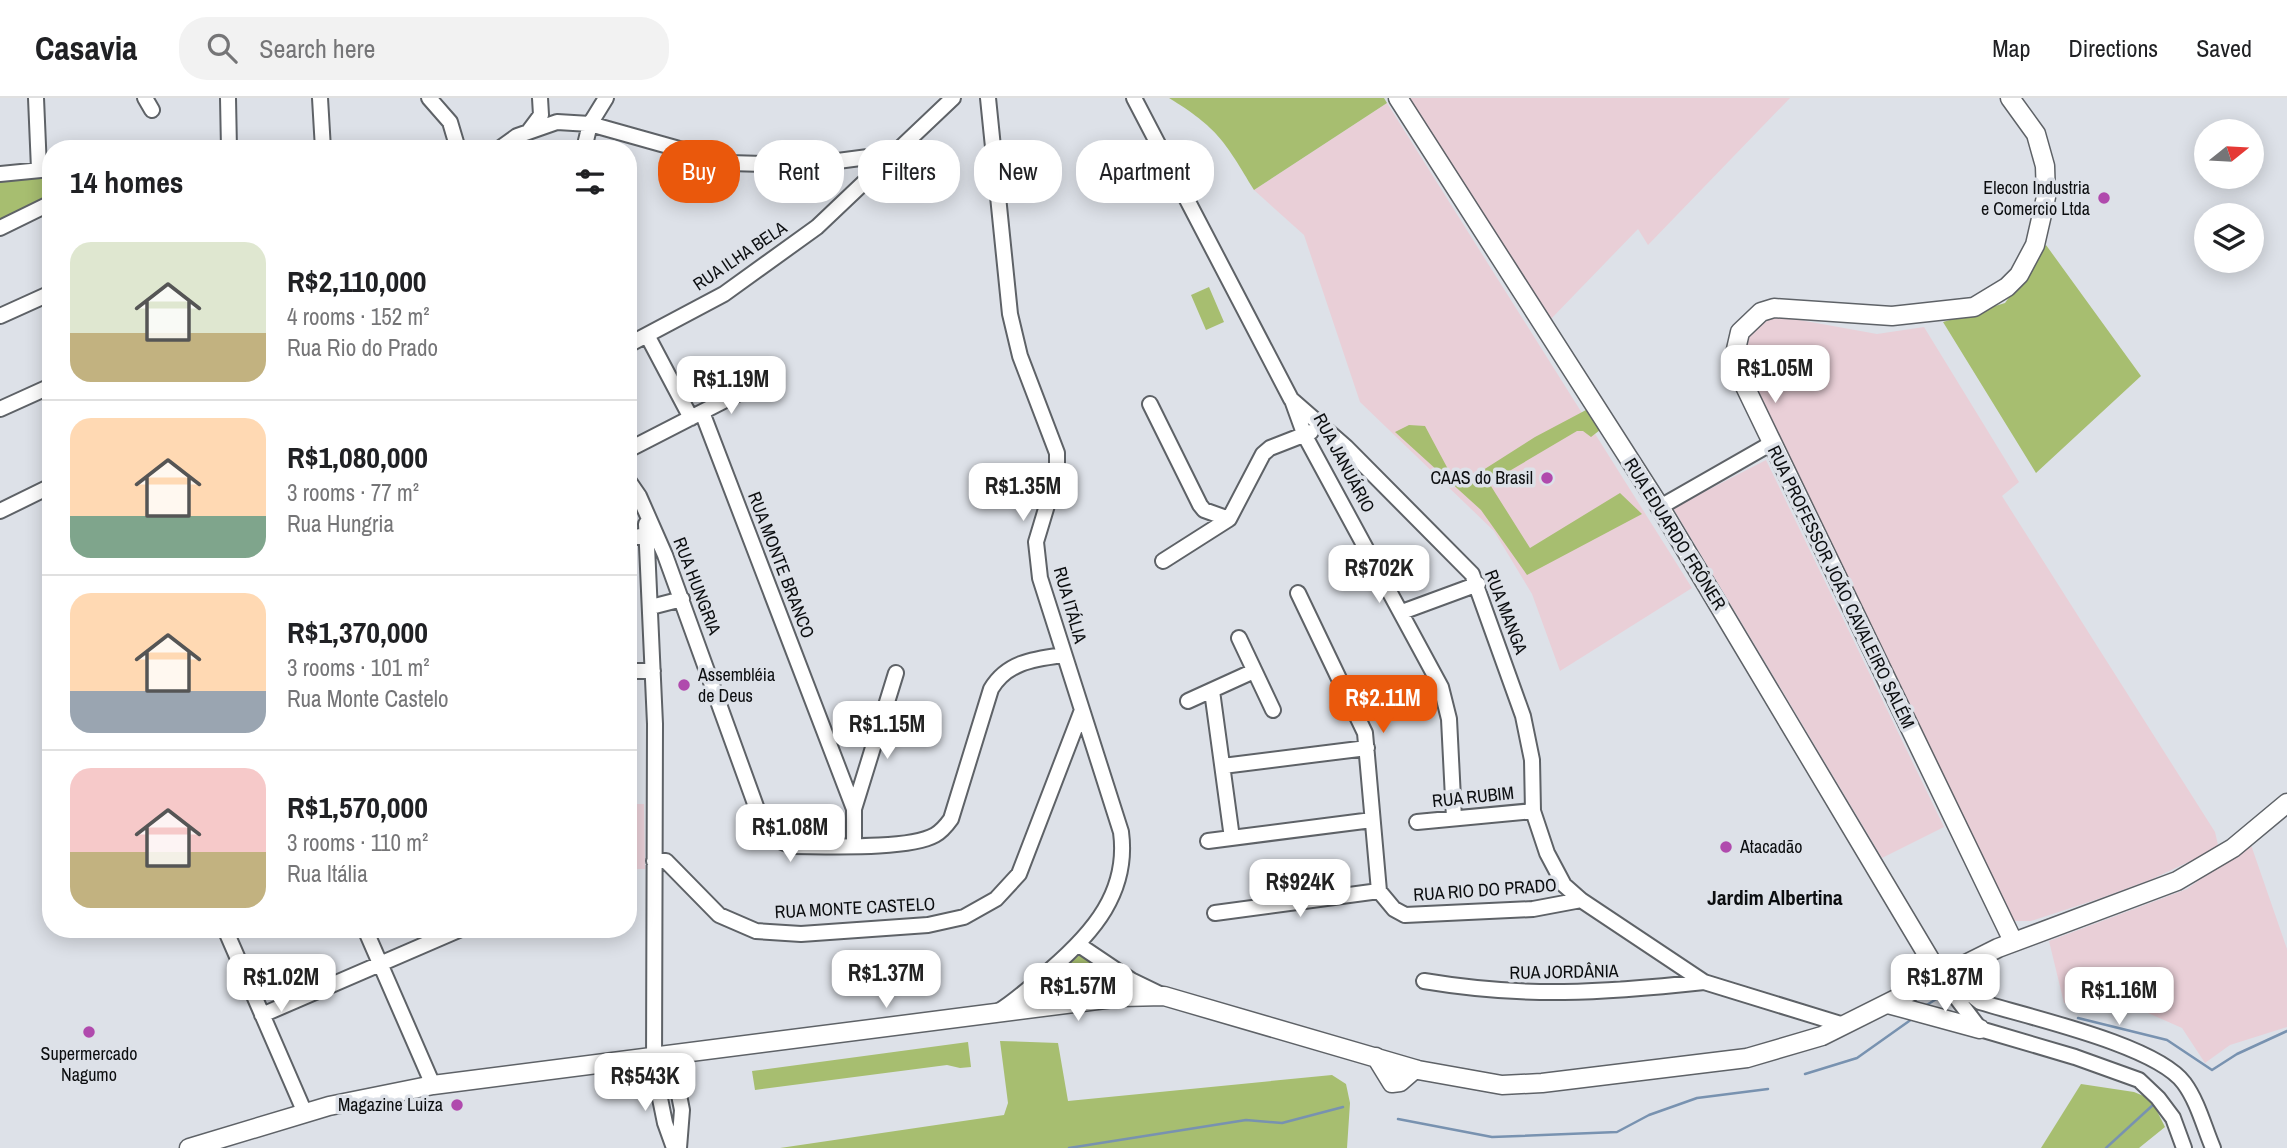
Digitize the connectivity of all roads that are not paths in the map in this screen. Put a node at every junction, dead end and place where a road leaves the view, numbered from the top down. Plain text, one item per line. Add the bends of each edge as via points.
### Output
1 (36, 98) edge
2 (228, 98) edge
3 (320, 98) edge
4 (540, 98) edge
5 (606, 98) edge
6 (953, 98) edge
7 (988, 98) edge
8 (1134, 98) edge
9 (1398, 98) edge
10 (2010, 98) edge
11 (434, 100) edge
12 (557, 122) junction
13 (590, 124) junction
14 (528, 132) junction
15 (229, 140) edge
16 (322, 140) edge
17 (455, 140) edge
18 (514, 140) edge
19 (586, 140) edge
20 (906, 140) edge
21 (42, 145) edge
22 (858, 159) edge
23 (848, 160) junction
24 (858, 164) edge
25 (42, 169) edge
26 (0, 174) edge
27 (858, 187) edge
28 (42, 207) edge
29 (0, 228) edge
30 (42, 297) edge
31 (0, 316) edge
32 (647, 335) junction
33 (637, 340) edge
34 (42, 390) edge
35 (745, 390) dead end
36 (1291, 399) junction
37 (1150, 404) dead end
38 (0, 409) edge
39 (696, 415) junction
40 (1322, 426) junction
41 (1305, 436) junction
42 (1772, 443) junction
43 (637, 445) edge
44 (42, 490) edge
45 (637, 494) edge
46 (1660, 507) junction
47 (643, 509) junction
48 (0, 511) edge
49 (1229, 519) junction
50 (648, 534) junction
51 (637, 537) edge
52 (1163, 561) dead end
53 (1478, 584) junction
54 (1298, 593) dead end
55 (682, 599) junction
56 (651, 607) junction
57 (1402, 612) junction
58 (1239, 638) dead end
59 (1063, 654) junction
60 (637, 671) edge
61 (653, 671) junction
62 (1254, 671) junction
63 (896, 673) dead end
64 (1212, 691) junction
65 (1188, 701) dead end
66 (1082, 710) junction
67 (1273, 710) dead end
68 (1367, 748) junction
69 (1223, 766) junction
70 (2287, 797) edge
71 (2287, 803) edge
72 (854, 809) junction
73 (1533, 811) junction
74 (1454, 818) junction
75 (1372, 820) junction
76 (1418, 822) dead end
77 (1232, 838) junction
78 (1208, 841) dead end
79 (854, 846) junction
80 (654, 860) junction
81 (1379, 891) junction
82 (1581, 901) junction
83 (1215, 912) dead end
84 (2011, 937) junction
85 (229, 938) edge
86 (369, 938) edge
87 (441, 938) edge
88 (1079, 945) junction
89 (380, 965) junction
90 (1943, 971) junction
91 (1424, 981) dead end
92 (1704, 982) junction
93 (1156, 992) junction
94 (1888, 1004) junction
95 (262, 1015) junction
96 (991, 1016) junction
97 (1837, 1023) junction
98 (1980, 1029) junction
99 (662, 1056) junction
100 (433, 1085) junction
101 (305, 1113) junction
102 (190, 1148) edge
103 (677, 1148) edge
104 (2184, 1148) edge
105 (2213, 1148) edge

1 - 21 street
2 - 15 street
3 - 16 street
4 - 12 street
4 - 14 street via 541,115
5 - 13 street
6 - 20 street, RUA ILHA BELA
7 - 59 street, RUA ITÁLIA via 1010,314 1020,356 1056,453 1057,472 1036,542 1040,578
8 - 36 street, RUA MANGA
9 - 46 main road, RUA EDUARDO FRÔNER
10 - 42 main road, RUA PROFESSOR JOÃO CAVALEIRO SALÉM via 2036,134 2045,166 2046,197 2040,227 2019,275 1974,307 1892,316 1793,307 1761,312 1740,332 1734,358
11 - 17 street via 450,122
12 - 13 street
12 - 14 street
13 - 19 street
13 - 23 street via 729,163 780,166
14 - 18 street
22 - 23 street
23 - 24 street
25 - 26 street
27 - 32 street, RUA ILHA BELA via 817,227 755,273
28 - 29 street
30 - 31 street
32 - 33 street, RUA ILHA BELA
32 - 39 street, RUA MONTE BRANCO
34 - 38 street
35 - 39 street
36 - 40 street, RUA MANGA
36 - 41 street, RUA JANUÁRIO
37 - 49 street via 1200,505
39 - 43 street
39 - 72 street, RUA MONTE BRANCO
40 - 41 street
40 - 53 street, RUA MANGA
41 - 49 street via 1263,454
41 - 57 street, RUA JANUÁRIO
42 - 46 street
42 - 84 main road, RUA PROFESSOR JOÃO CAVALEIRO SALÉM
44 - 48 street
45 - 47 street, RUA HUNGRIA
46 - 90 main road, RUA EDUARDO FRÔNER
47 - 50 street
47 - 55 street, RUA HUNGRIA
49 - 52 street
50 - 51 street
50 - 56 street
53 - 57 street
53 - 73 street, RUA MANGA via 1529,739
54 - 68 street via 1365,733
55 - 56 street
55 - 79 street, RUA HUNGRIA via 769,832 792,846
56 - 61 street
57 - 74 street, RUA JANUÁRIO via 1447,702
58 - 62 street
59 - 66 street, RUA ITÁLIA
59 - 79 street, RUA HUNGRIA via 1018,664 998,678 951,820 943,829 923,839
60 - 61 street
61 - 80 street
62 - 64 street
62 - 67 street
63 - 72 street
64 - 65 street
64 - 69 street
66 - 80 street, RUA MONTE CASTELO via 1019,874 996,899 964,917 928,925 815,933 757,931 719,915 666,861
66 - 88 street, RUA ITÁLIA via 1124,853 1107,907
68 - 69 street
68 - 75 street
69 - 77 street
70 - 84 main road via 2203,860
71 - 84 main road via 2233,848 2186,876 2126,902
72 - 79 street
73 - 74 street, RUA RUBIM
73 - 82 street, RUA MANGA via 1554,869
74 - 76 street, RUA RUBIM
75 - 77 street
75 - 81 street
77 - 78 street
80 - 99 street
81 - 82 street, RUA RIO DO PRADO via 1405,915 1533,909
81 - 83 street
82 - 92 street, RUA MANGA
84 - 90 main road
85 - 95 street
86 - 89 street
87 - 89 street
88 - 93 street
88 - 96 street, RUA ITÁLIA via 1016,1001
89 - 95 street
89 - 100 street
90 - 94 main road
90 - 97 main road
90 - 98 street
90 - 105 street via 1980,1002 2116,1044 2168,1068 2194,1098
91 - 92 street, RUA JORDÂNIA via 1515,994 1610,992
92 - 97 street, RUA MANGA
93 - 96 main road
93 - 97 main road via 1179,989 1433,1065 1511,1079 1705,1055 1799,1036
93 - 97 main road via 1415,1069 1502,1085 1747,1058 1795,1046
94 - 97 main road
94 - 98 main road
95 - 101 street
96 - 99 main road
98 - 104 street via 2139,1080 2173,1118
99 - 100 main road
99 - 103 street via 682,1110
99 - 103 street via 654,1081
100 - 101 main road
101 - 102 main road

